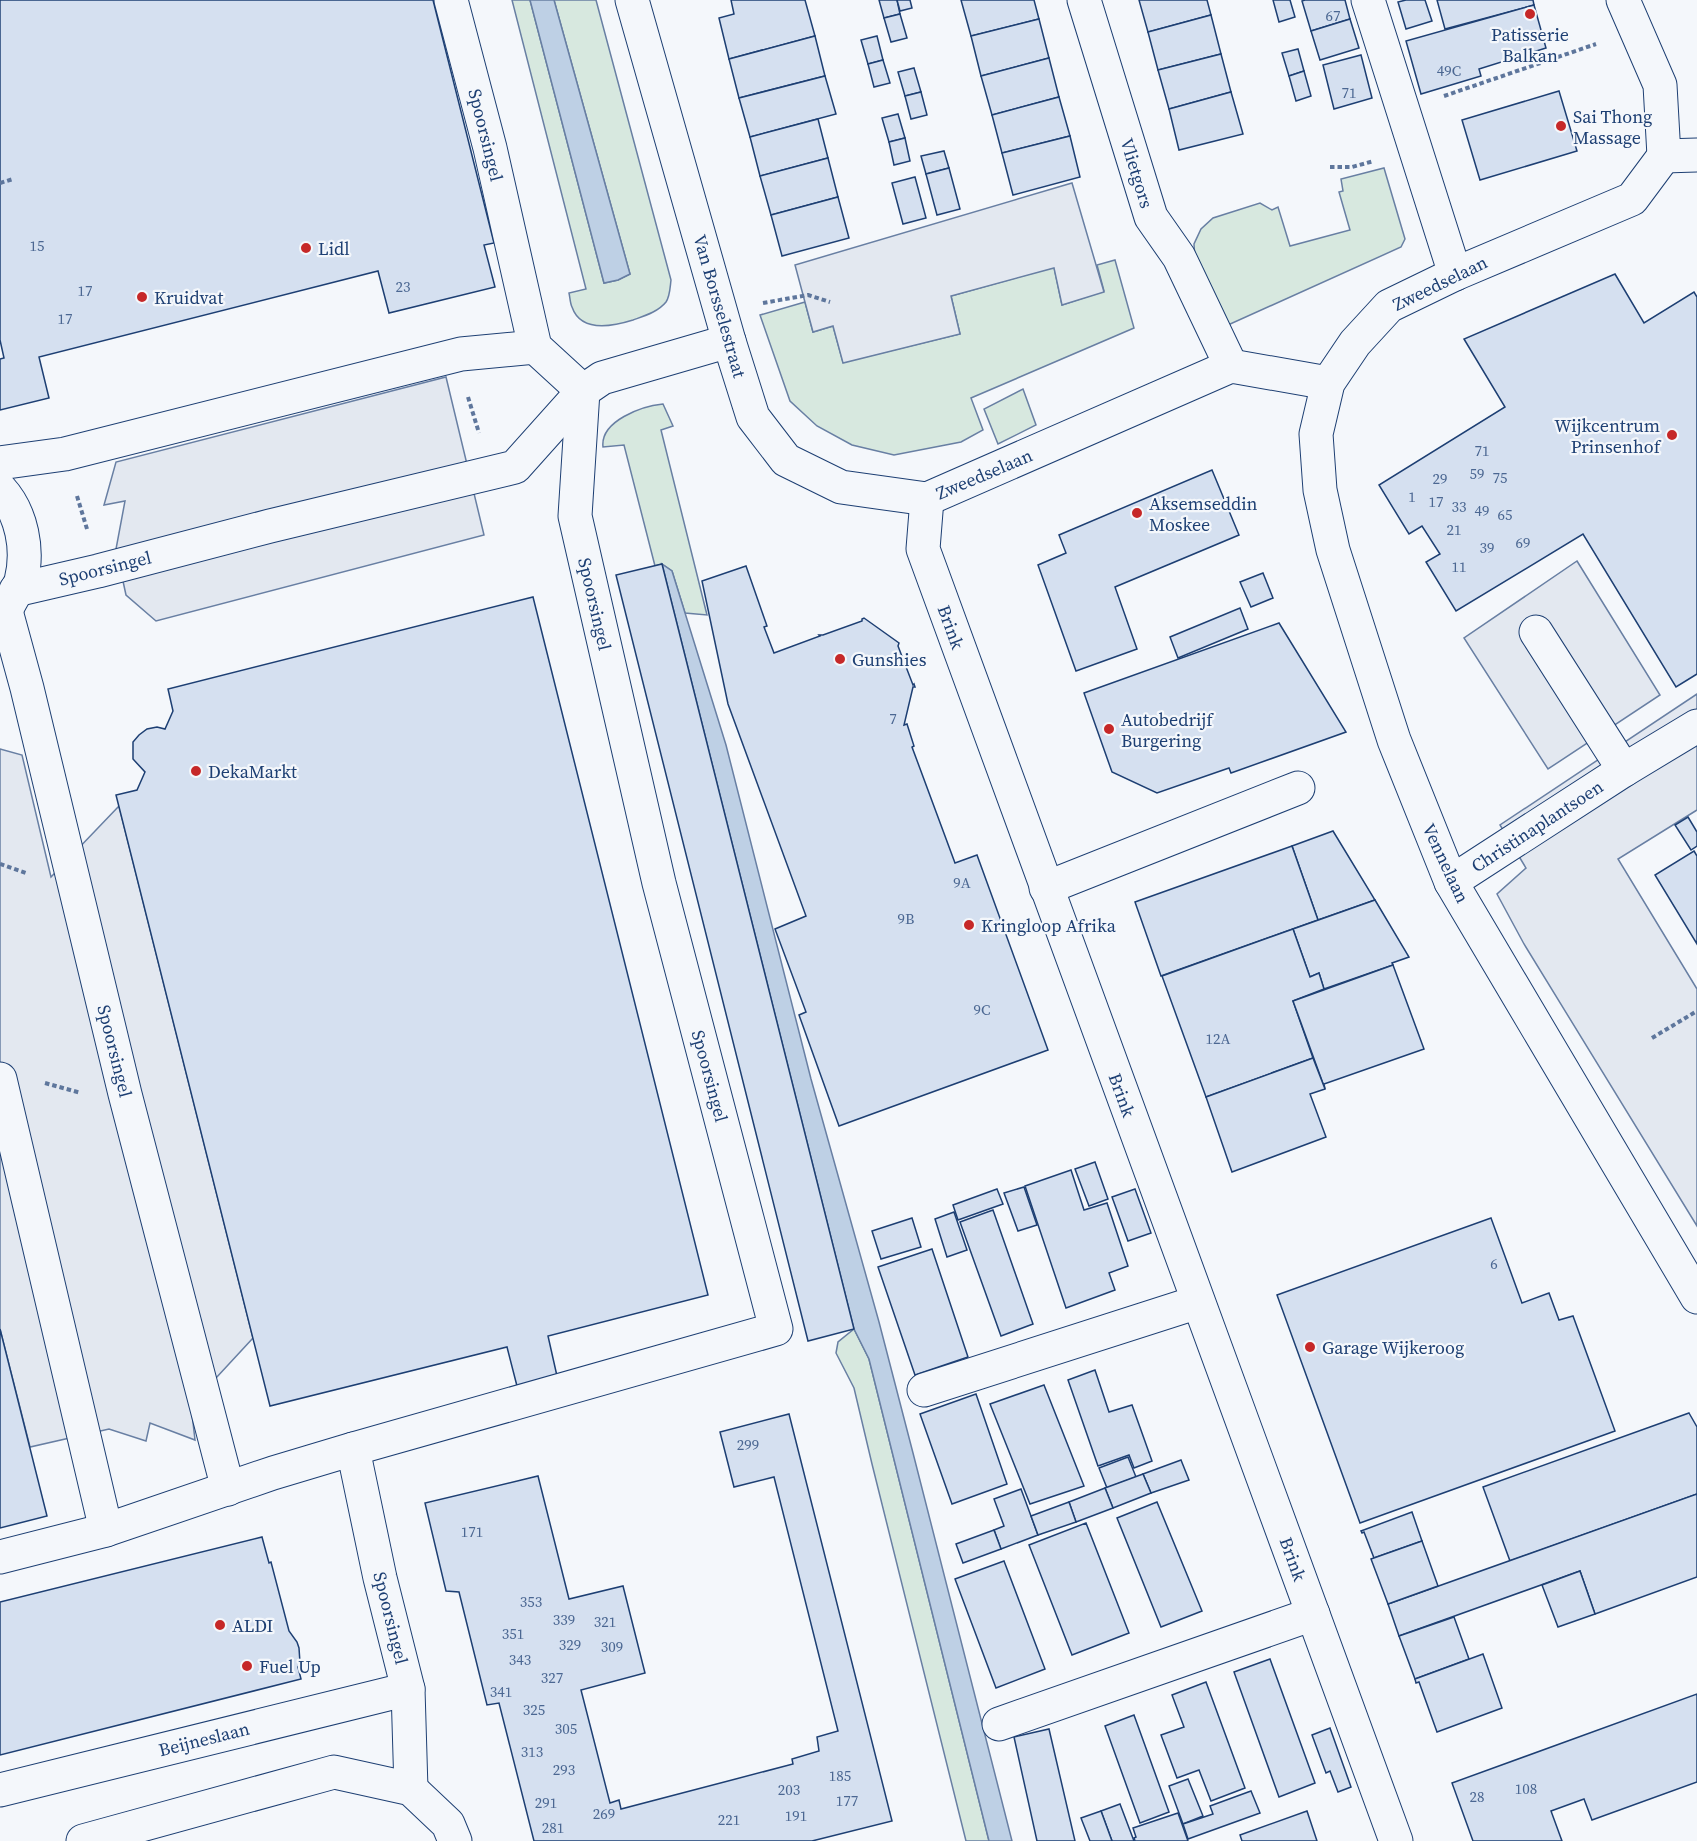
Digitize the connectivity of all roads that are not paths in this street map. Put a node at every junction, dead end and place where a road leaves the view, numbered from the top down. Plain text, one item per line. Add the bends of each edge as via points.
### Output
1 (451, 0) edge
2 (632, 0) edge
3 (1084, 0) edge
4 (1368, 0) edge
5 (1623, 0) edge
6 (1697, 155) edge
7 (1664, 156) junction
8 (1455, 274) junction
9 (729, 341) junction
10 (535, 347) junction
11 (1231, 366) junction
12 (1328, 383) junction
13 (583, 391) junction
14 (0, 463) edge
15 (0, 489) edge
16 (927, 499) junction
17 (7, 606) edge
18 (1536, 632) dead end
19 (1697, 726) edge
20 (1624, 770) junction
21 (1298, 788) dead end
22 (1451, 882) junction
23 (1046, 888) junction
24 (0, 1080) edge
25 (1697, 1297) edge
26 (1198, 1302) junction
27 (924, 1390) dead end
28 (353, 1449) junction
29 (228, 1489) junction
30 (106, 1530) junction
31 (0, 1557) edge
32 (1313, 1614) junction
33 (408, 1689) junction
34 (999, 1724) dead end
35 (0, 1790) edge
36 (411, 1790) junction
37 (83, 1841) edge
38 (455, 1841) edge
39 (1396, 1841) edge

1 - 10 street, Spoorsingel via 490,148
2 - 9 street, Van Borsselestraat
3 - 11 street, Vlietgors via 1150,217 1179,256
4 - 8 street
5 - 7 street via 1660,85
6 - 7 street
7 - 8 street, Zweedselaan via 1632,199
8 - 12 street, Zweedselaan via 1389,306 1355,343
9 - 13 street, Spoorsingel via 602,378
9 - 16 street, Van Borsselestraat via 753,417 786,460 841,487
10 - 13 street
10 - 14 street via 456,356 65,454
11 - 12 street
11 - 16 street, Zweedselaan
12 - 22 street, Vennelaan via 1316,434 1320,490 1334,550 1394,740
13 - 17 street, Spoorsingel via 515,467 98,571
13 - 28 street, Spoorsingel via 575,516 659,883 776,1329
15 - 17 street, Spoorsingel via 19,519 24,550 20,582
16 - 23 street, Brink via 922,549
17 - 29 street, Spoorsingel via 125,1094
18 - 20 street, Christinaplantsoen
19 - 20 street, Christinaplantsoen
20 - 22 street, Christinaplantsoen
21 - 23 street
22 - 25 street, Vennelaan
23 - 26 street, Brink
24 - 30 street
26 - 27 street
26 - 32 street, Brink
28 - 29 street, Spoorsingel
28 - 33 street, Spoorsingel
29 - 30 street, Spoorsingel
30 - 31 street, Spoorsingel
32 - 34 street
32 - 39 street, Brink
33 - 35 street, Beijneslaan
33 - 36 street, Spoorsingel
36 - 37 street via 334,1772
36 - 38 street via 448,1824

